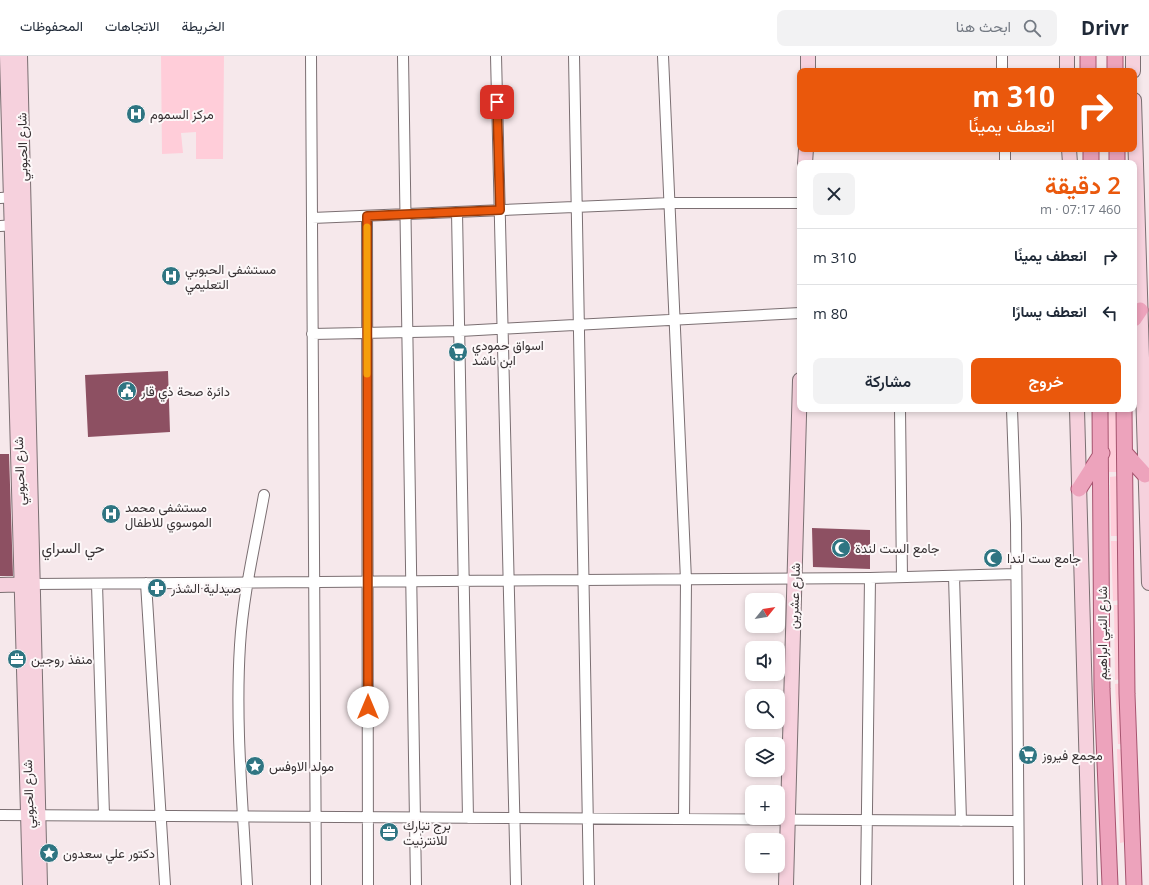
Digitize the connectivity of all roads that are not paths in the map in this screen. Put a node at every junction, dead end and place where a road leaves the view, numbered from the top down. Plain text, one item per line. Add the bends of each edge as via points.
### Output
1 (7, 56) edge
2 (20, 56) edge
3 (311, 56) edge
4 (403, 56) edge
5 (496, 56) edge
6 (574, 56) edge
7 (663, 56) edge
8 (808, 56) edge
9 (1002, 56) edge
10 (1067, 56) edge
11 (1088, 56) edge
12 (1115, 56) edge
13 (1133, 56) edge
14 (808, 68) edge
15 (1002, 68) edge
16 (1067, 68) edge
17 (1088, 68) edge
18 (1115, 68) edge
19 (1133, 68) edge
20 (1137, 195) edge
21 (11, 198) edge
22 (670, 203) junction
23 (797, 203) edge
24 (577, 206) junction
25 (500, 210) junction
26 (458, 212) junction
27 (406, 214) junction
28 (367, 216) junction
29 (312, 218) junction
30 (12, 225) edge
31 (797, 313) edge
32 (675, 320) junction
33 (1141, 321) edge
34 (579, 324) junction
35 (503, 328) junction
36 (460, 331) junction
37 (367, 333) junction
38 (408, 333) junction
39 (312, 334) junction
40 (799, 412) edge
41 (900, 412) edge
42 (1012, 412) edge
43 (1077, 412) edge
44 (1100, 412) edge
45 (1124, 412) edge
46 (1102, 453) junction
47 (1125, 453) junction
48 (1147, 474) edge
49 (1079, 489) junction
50 (264, 495) dead end
51 (1016, 574) junction
52 (954, 576) junction
53 (902, 577) junction
54 (870, 578) junction
55 (795, 579) junction
56 (583, 580) junction
57 (686, 580) junction
58 (509, 581) junction
59 (314, 582) junction
60 (368, 582) junction
61 (412, 582) junction
62 (464, 582) junction
63 (248, 583) junction
64 (1149, 583) edge
65 (27, 584) junction
66 (97, 584) junction
67 (146, 584) junction
68 (0, 585) edge
69 (1102, 689) junction
70 (1127, 694) junction
71 (0, 814) edge
72 (33, 815) junction
73 (104, 815) junction
74 (161, 816) junction
75 (244, 816) junction
76 (315, 817) junction
77 (368, 817) junction
78 (415, 817) junction
79 (468, 818) junction
80 (515, 818) junction
81 (587, 819) junction
82 (684, 819) junction
83 (787, 820) junction
84 (866, 820) junction
85 (961, 821) junction
86 (1017, 821) junction
87 (30, 885) edge
88 (40, 885) edge
89 (165, 885) edge
90 (247, 885) edge
91 (316, 885) edge
92 (368, 885) edge
93 (416, 885) edge
94 (516, 885) edge
95 (589, 885) edge
96 (786, 885) edge
97 (866, 885) edge
98 (1019, 885) edge
99 (1090, 885) edge
100 (1101, 885) edge
101 (1110, 885) edge
102 (1134, 885) edge
103 (1143, 885) edge

1 - 21 street, شارع الحبوبي
2 - 21 street, شارع الحبوبي
3 - 29 street
4 - 27 street
5 - 25 street
6 - 24 street
7 - 22 street
8 - 14 street
9 - 15 street
10 - 16 street
11 - 17 main road
12 - 18 main road
13 - 19 street
20 - 33 street
21 - 30 street, شارع الحبوبي
22 - 23 street
22 - 24 street
22 - 32 street
24 - 25 street
24 - 34 street
25 - 26 street
25 - 35 street
26 - 27 street
26 - 36 street
27 - 28 street
27 - 38 street
28 - 29 street
28 - 37 street
29 - 39 street
30 - 65 street, شارع الحبوبي
31 - 32 street
32 - 34 street
32 - 57 street
33 - 48 street
34 - 35 street
34 - 56 street
35 - 36 street
35 - 58 street
36 - 38 street
36 - 62 street
37 - 38 street
37 - 39 street
37 - 60 street
38 - 61 street
39 - 59 street
40 - 55 street, شارع عشرين
41 - 53 street
42 - 51 street
43 - 49 street
44 - 46 main road, شارع النبي ابراهيم
45 - 47 main road, شارع النبي ابراهيم
46 - 49 main road
46 - 69 main road, شارع النبي ابراهيم
47 - 48 main road
47 - 70 main road, شارع النبي ابراهيم
48 - 64 street
49 - 99 street
50 - 63 street
51 - 52 street
51 - 86 street
52 - 53 street
52 - 85 street
53 - 54 street
54 - 55 street
54 - 84 street
55 - 57 street
55 - 83 street, شارع عشرين
56 - 57 street
56 - 58 street
56 - 81 street
57 - 82 street
58 - 62 street
58 - 80 street
59 - 60 street
59 - 63 street
59 - 76 street
60 - 61 street
60 - 77 street
61 - 62 street
61 - 78 street
62 - 79 street
63 - 67 street
63 - 75 street via 240,644 238,709
65 - 66 street
65 - 68 street
65 - 72 street, شارع الحبوبي
66 - 67 street
66 - 73 street
67 - 74 street
69 - 100 main road
69 - 101 main road, شارع النبي ابراهيم
70 - 102 main road, شارع النبي ابراهيم
70 - 103 main road via 1139,791
71 - 72 street
72 - 73 street
72 - 87 street, شارع الحبوبي
72 - 88 street, شارع الحبوبي
73 - 74 street
74 - 75 street
74 - 89 street
75 - 76 street
75 - 90 street
76 - 77 street
76 - 91 street
77 - 78 street
77 - 92 street
78 - 79 street
78 - 93 street
79 - 80 street
80 - 81 street
80 - 94 street
81 - 82 street
81 - 95 street
82 - 83 street
83 - 84 street
83 - 96 street, شارع عشرين
84 - 85 street
84 - 97 street
85 - 86 street
86 - 98 street

